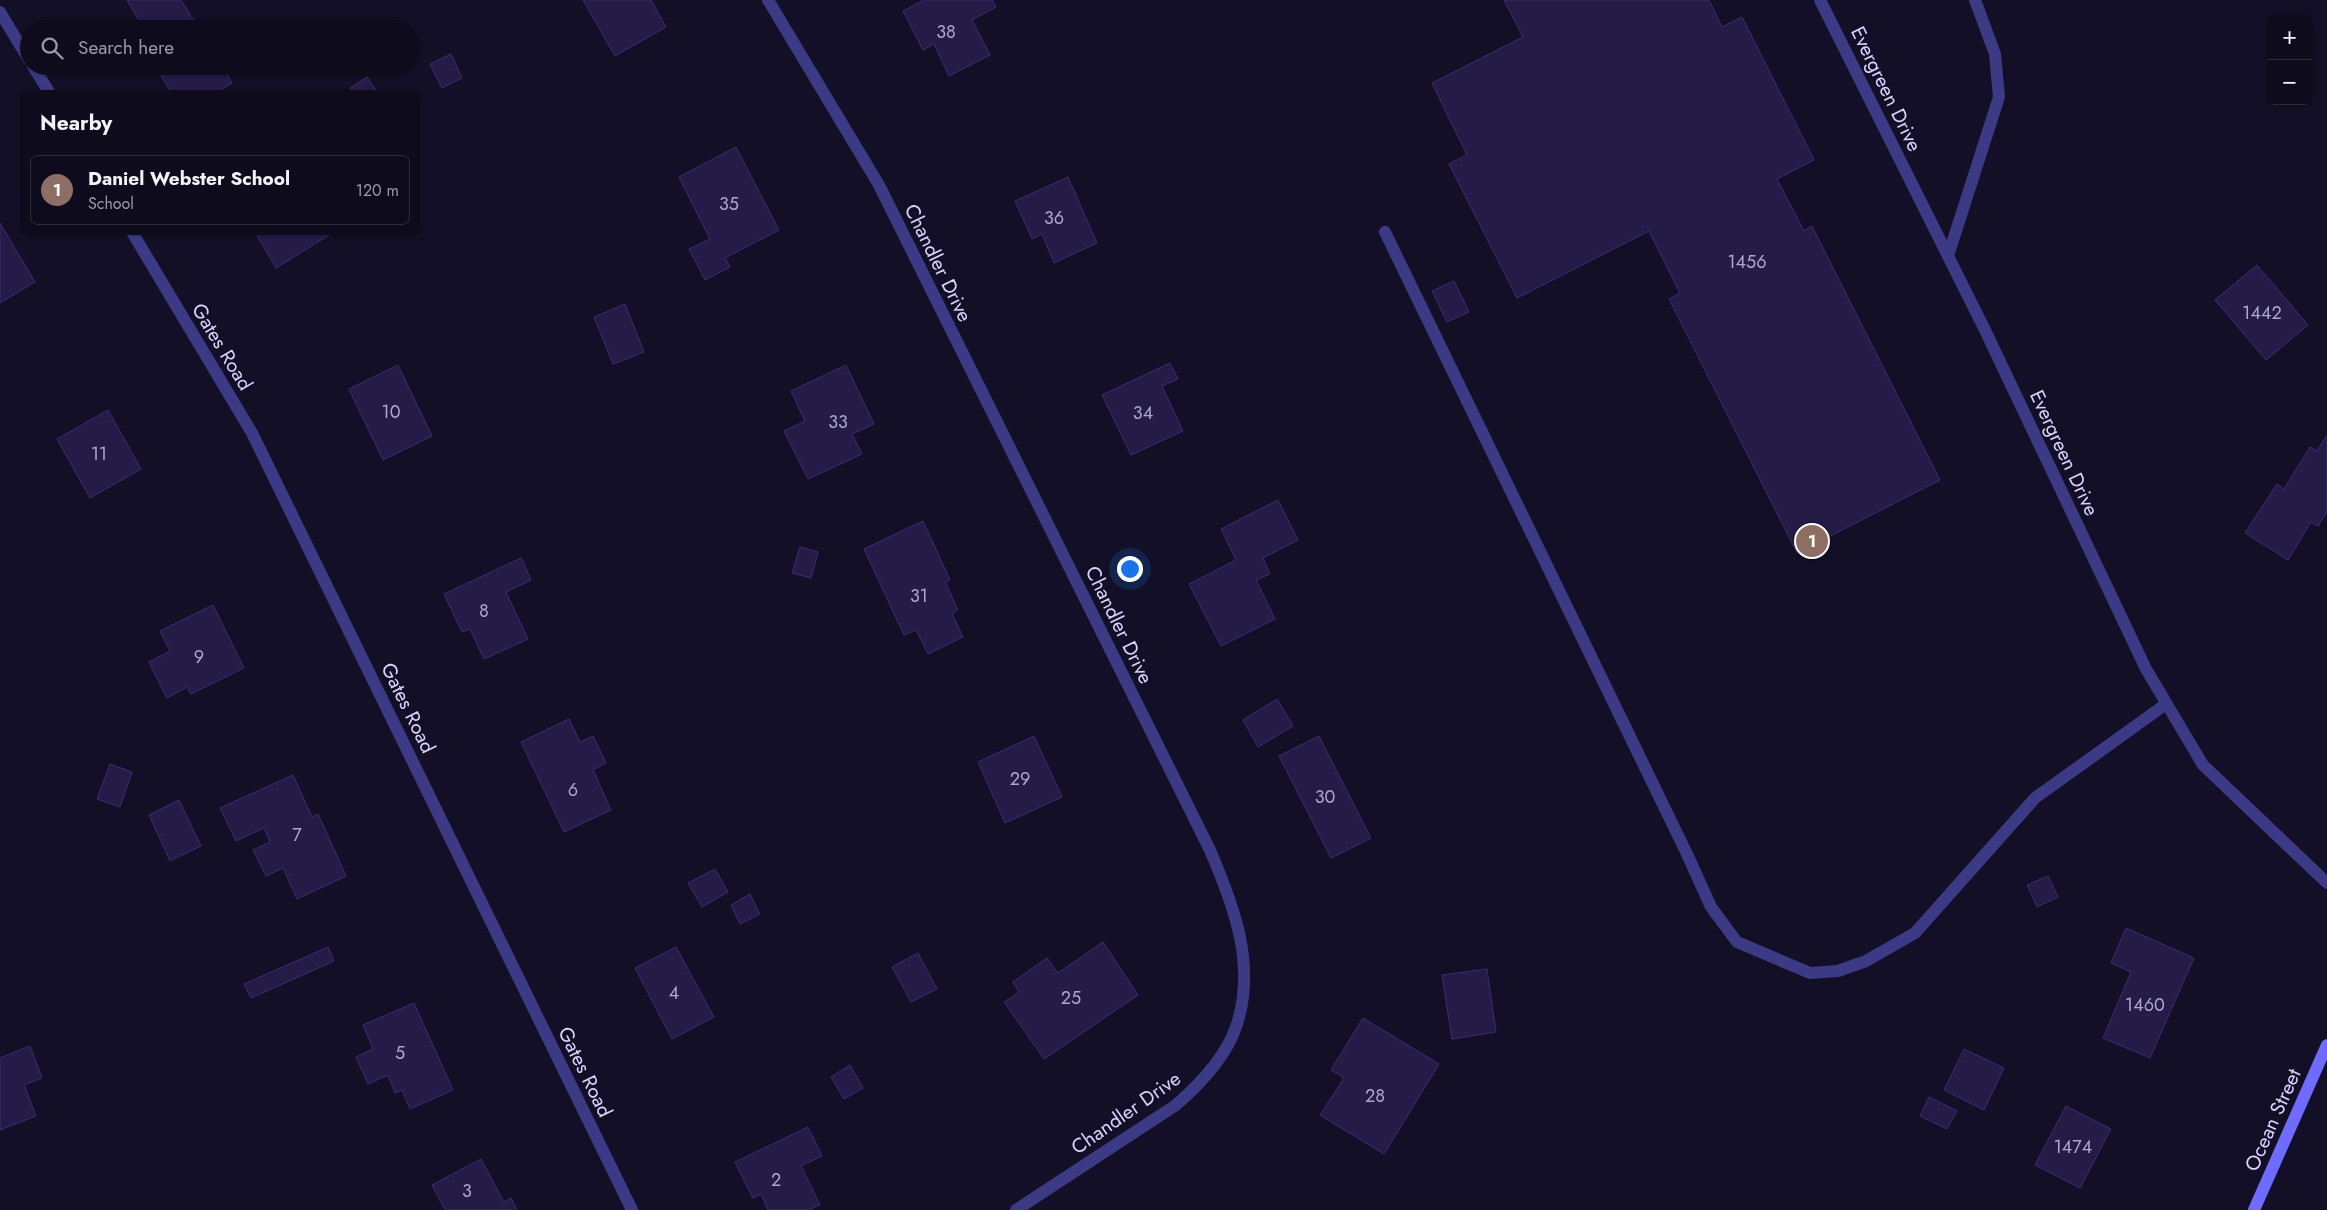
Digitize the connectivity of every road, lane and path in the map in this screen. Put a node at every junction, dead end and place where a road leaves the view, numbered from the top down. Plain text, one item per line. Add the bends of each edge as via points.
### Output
1 (768, 0) edge
2 (1820, 0) edge
3 (1975, 0) edge
4 (0, 12) edge
5 (20, 45) edge
6 (38, 75) edge
7 (47, 90) edge
8 (1385, 232) dead end
9 (134, 235) edge
10 (1948, 256) junction
11 (2166, 704) junction
12 (2327, 883) edge
13 (2327, 1045) edge
14 (2255, 1209) edge
15 (632, 1210) edge
16 (1016, 1210) edge

1 - 16 street, Chandler Drive via 884,194 1210,850 1230,898 1242,940 1244,984 1236,1027 1218,1060 1196,1087 1176,1105
2 - 10 street, Evergreen Drive
3 - 10 street via 1994,54 1999,97
4 - 5 street
6 - 7 street
8 - 11 street via 1711,907 1737,942 1810,972 1838,971 1898,945 1914,933 2035,798
9 - 15 street, Gates Road via 252,433
10 - 11 street, Evergreen Drive via 2146,669
11 - 12 street, Evergreen Drive via 2203,765
13 - 14 main road, Ocean Street

